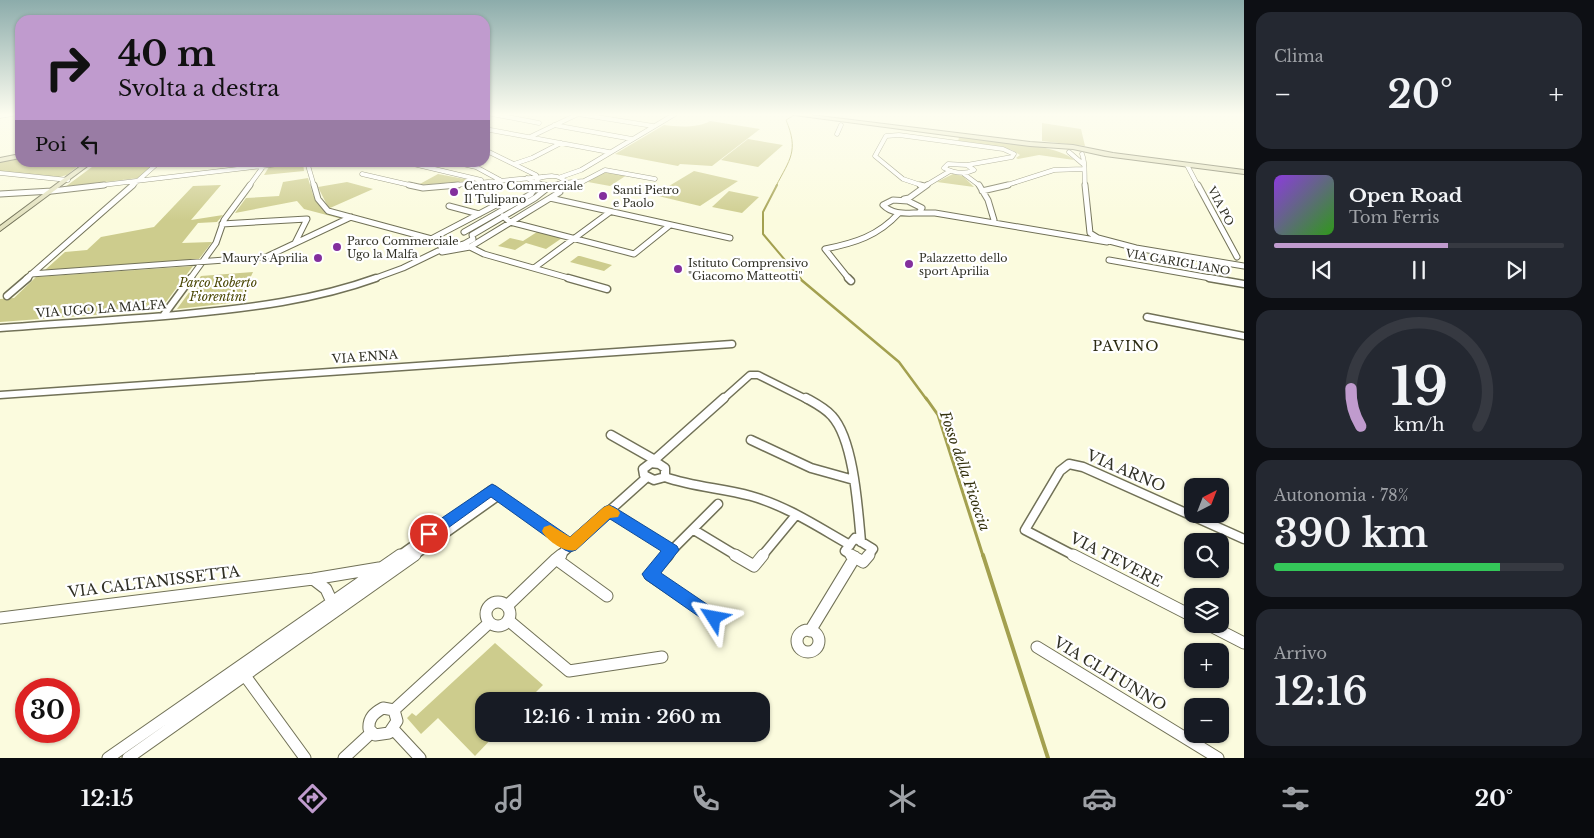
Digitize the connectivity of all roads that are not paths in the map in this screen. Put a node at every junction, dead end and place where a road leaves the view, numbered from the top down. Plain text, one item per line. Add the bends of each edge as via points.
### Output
1 (549, 149) edge
2 (595, 149) edge
3 (614, 149) edge
4 (879, 149) edge
5 (1004, 149) edge
6 (1058, 149) edge
7 (1067, 151) junction
8 (490, 152) edge
9 (609, 152) junction
10 (1083, 152) junction
11 (15, 157) edge
12 (0, 160) edge
13 (514, 164) junction
14 (588, 165) junction
15 (966, 165) junction
16 (1187, 165) junction
17 (84, 167) edge
18 (153, 167) edge
19 (243, 167) edge
20 (263, 167) edge
21 (308, 167) edge
22 (426, 167) edge
23 (476, 167) edge
24 (1083, 167) junction
25 (950, 171) junction
26 (1244, 172) edge
27 (0, 173) edge
28 (362, 174) dead end
29 (971, 175) junction
30 (540, 176) junction
31 (555, 176) junction
32 (524, 177) junction
33 (656, 179) dead end
34 (68, 180) junction
35 (500, 180) junction
36 (563, 180) junction
37 (932, 180) junction
38 (138, 181) junction
39 (486, 181) junction
40 (577, 181) junction
41 (910, 181) junction
42 (536, 182) junction
43 (557, 185) junction
44 (550, 186) junction
45 (924, 186) junction
46 (982, 190) junction
47 (51, 192) junction
48 (560, 192) junction
49 (0, 195) edge
50 (550, 198) junction
51 (901, 200) junction
52 (517, 202) junction
53 (498, 205) junction
54 (449, 206) dead end
55 (920, 206) junction
56 (610, 212) junction
57 (899, 213) junction
58 (919, 213) junction
59 (479, 214) junction
60 (501, 214) junction
61 (351, 218) junction
62 (994, 220) junction
63 (510, 222) junction
64 (986, 222) junction
65 (222, 224) junction
66 (670, 225) junction
67 (0, 229) edge
68 (464, 232) junction
69 (472, 235) junction
70 (1093, 237) junction
71 (730, 238) dead end
72 (573, 239) junction
73 (433, 240) junction
74 (1107, 242) junction
75 (295, 243) junction
76 (458, 245) junction
77 (440, 246) junction
78 (470, 247) junction
79 (1237, 257) dead end
80 (1109, 260) dead end
81 (203, 262) junction
82 (1244, 266) edge
83 (534, 268) junction
84 (31, 274) junction
85 (851, 282) dead end
86 (1244, 284) edge
87 (607, 289) dead end
88 (7, 296) dead end
89 (163, 316) junction
90 (1147, 317) dead end
91 (0, 328) edge
92 (1244, 336) edge
93 (732, 344) dead end
94 (0, 395) edge
95 (611, 435) dead end
96 (751, 440) dead end
97 (653, 461) junction
98 (665, 477) junction
99 (646, 478) junction
100 (854, 480) junction
101 (495, 492) junction
102 (718, 504) dead end
103 (609, 511) junction
104 (796, 515) junction
105 (694, 530) junction
106 (1025, 530) joint
107 (1244, 539) edge
108 (861, 542) junction
109 (850, 545) junction
110 (570, 546) junction
111 (672, 550) junction
112 (855, 558) junction
113 (556, 559) junction
114 (382, 567) junction
115 (313, 579) junction
116 (607, 596) dead end
117 (332, 602) junction
118 (507, 606) junction
119 (1184, 612) edge
120 (0, 618) edge
121 (714, 618) dead end
122 (508, 620) junction
123 (489, 623) junction
124 (810, 631) dead end
125 (1225, 633) edge
126 (1244, 643) edge
127 (1037, 647) dead end
128 (662, 657) dead end
129 (242, 672) junction
130 (394, 710) junction
131 (393, 729) junction
132 (371, 733) junction
133 (108, 758) edge
134 (128, 758) edge
135 (305, 758) edge
136 (344, 758) edge
137 (420, 758) edge
138 (1218, 758) edge

1 - 13 street
2 - 9 street
3 - 9 street
4 - 41 street via 875,156
5 - 15 street via 1014,154 1012,157
6 - 7 street
7 - 10 street
7 - 24 street
8 - 13 street
9 - 14 street
10 - 16 street
10 - 24 street
11 - 12 street
13 - 30 street
14 - 31 street
14 - 36 street
15 - 25 street via 945,165 944,168
15 - 29 street via 974,170
16 - 26 street
16 - 79 street, VIA PO
17 - 34 street
18 - 38 street
19 - 38 street
20 - 65 street
21 - 61 street via 318,199 328,211
22 - 39 street
23 - 35 street
24 - 46 street via 1054,170 992,190
24 - 70 street
25 - 29 street
25 - 37 street
27 - 34 street
28 - 39 street via 418,188
29 - 46 street
30 - 31 street
30 - 32 street
30 - 42 street
31 - 36 street
32 - 35 street
32 - 42 street
33 - 40 street via 605,170 584,181
34 - 47 street
35 - 39 street
36 - 40 street
36 - 43 street
37 - 41 street
37 - 45 street
38 - 47 street
38 - 84 street
40 - 48 street, VIA UGO LA MALFA
41 - 45 street
42 - 44 street
42 - 52 street, VIA UGO LA MALFA via 531,194
43 - 44 street
43 - 48 street
44 - 60 street, VIA UGO LA MALFA
45 - 51 street
46 - 62 street via 990,201
47 - 49 street
47 - 67 street
48 - 50 street, VIA UGO LA MALFA
50 - 56 street
50 - 63 street, VIA UGO LA MALFA
51 - 55 street
51 - 57 street via 890,200 884,205 888,210
52 - 53 street
52 - 60 street, VIA UGO LA MALFA
53 - 59 street
53 - 60 street
54 - 59 street
55 - 58 street via 922,210
55 - 62 street
56 - 66 street
56 - 72 street
57 - 58 street
57 - 85 street via 879,233 867,239 825,249
58 - 64 street
59 - 73 street
60 - 63 street
60 - 68 street, VIA UGO LA MALFA
60 - 69 street, VIA UGO LA MALFA
61 - 73 street
61 - 75 street
62 - 64 street
62 - 70 street
63 - 72 street
63 - 78 street, VIA UGO LA MALFA
64 - 74 street
65 - 75 street via 307,219
65 - 81 street via 218,238
66 - 71 street
66 - 72 street via 634,254
68 - 69 street
68 - 77 street, VIA UGO LA MALFA via 450,234
69 - 76 street, VIA UGO LA MALFA via 471,240
70 - 74 street
72 - 83 street
73 - 77 street
74 - 82 street
75 - 81 street via 266,257
76 - 77 street, VIA UGO LA MALFA
76 - 77 street
76 - 78 street
77 - 78 street, VIA UGO LA MALFA via 459,250
77 - 89 street, VIA UGO LA MALFA via 388,274 316,296 248,308
78 - 83 street
80 - 86 street, VIA GARIGLIANO
81 - 84 street
81 - 89 street
83 - 87 street
84 - 88 street
89 - 91 street, VIA UGO LA MALFA
90 - 92 street
93 - 94 street, VIA ENNA
95 - 97 street
96 - 100 street via 811,468
97 - 98 street via 665,468
97 - 99 street via 643,469
97 - 100 street via 754,374 832,416 840,428
98 - 99 street
98 - 104 street via 689,486 752,496
99 - 103 street
100 - 108 street
101 - 110 street
101 - 114 street, VIA CALTANISSETTA
101 - 129 street, VIA CALTANISSETTA
102 - 105 street
103 - 110 street
103 - 111 street
104 - 105 street via 754,566
104 - 109 street
105 - 111 street
106 - 107 street, VIA ARNO via 1060,471 1069,464 1092,470
106 - 119 street, VIA TEVERE
108 - 109 street via 855,538
108 - 112 street via 874,549 863,562
109 - 112 street via 845,551
110 - 113 street
111 - 121 street via 650,574
112 - 124 street
113 - 116 street
113 - 118 street
114 - 115 street, VIA CALTANISSETTA
114 - 117 street, VIA CALTANISSETTA
115 - 117 street via 326,589
115 - 120 street, VIA CALTANISSETTA
117 - 129 street, VIA CALTANISSETTA
118 - 122 street via 511,614
118 - 123 street via 496,604 490,608 486,617
122 - 123 street via 497,625
122 - 128 street via 569,671
123 - 130 street
125 - 126 street
127 - 138 street, VIA CLITUNNO
129 - 133 street, VIA CALTANISSETTA
129 - 134 street, VIA CALTANISSETTA
129 - 135 street
130 - 131 street via 397,721
130 - 132 street via 387,708 374,713 368,726
131 - 132 street via 384,735
131 - 137 street
132 - 136 street

